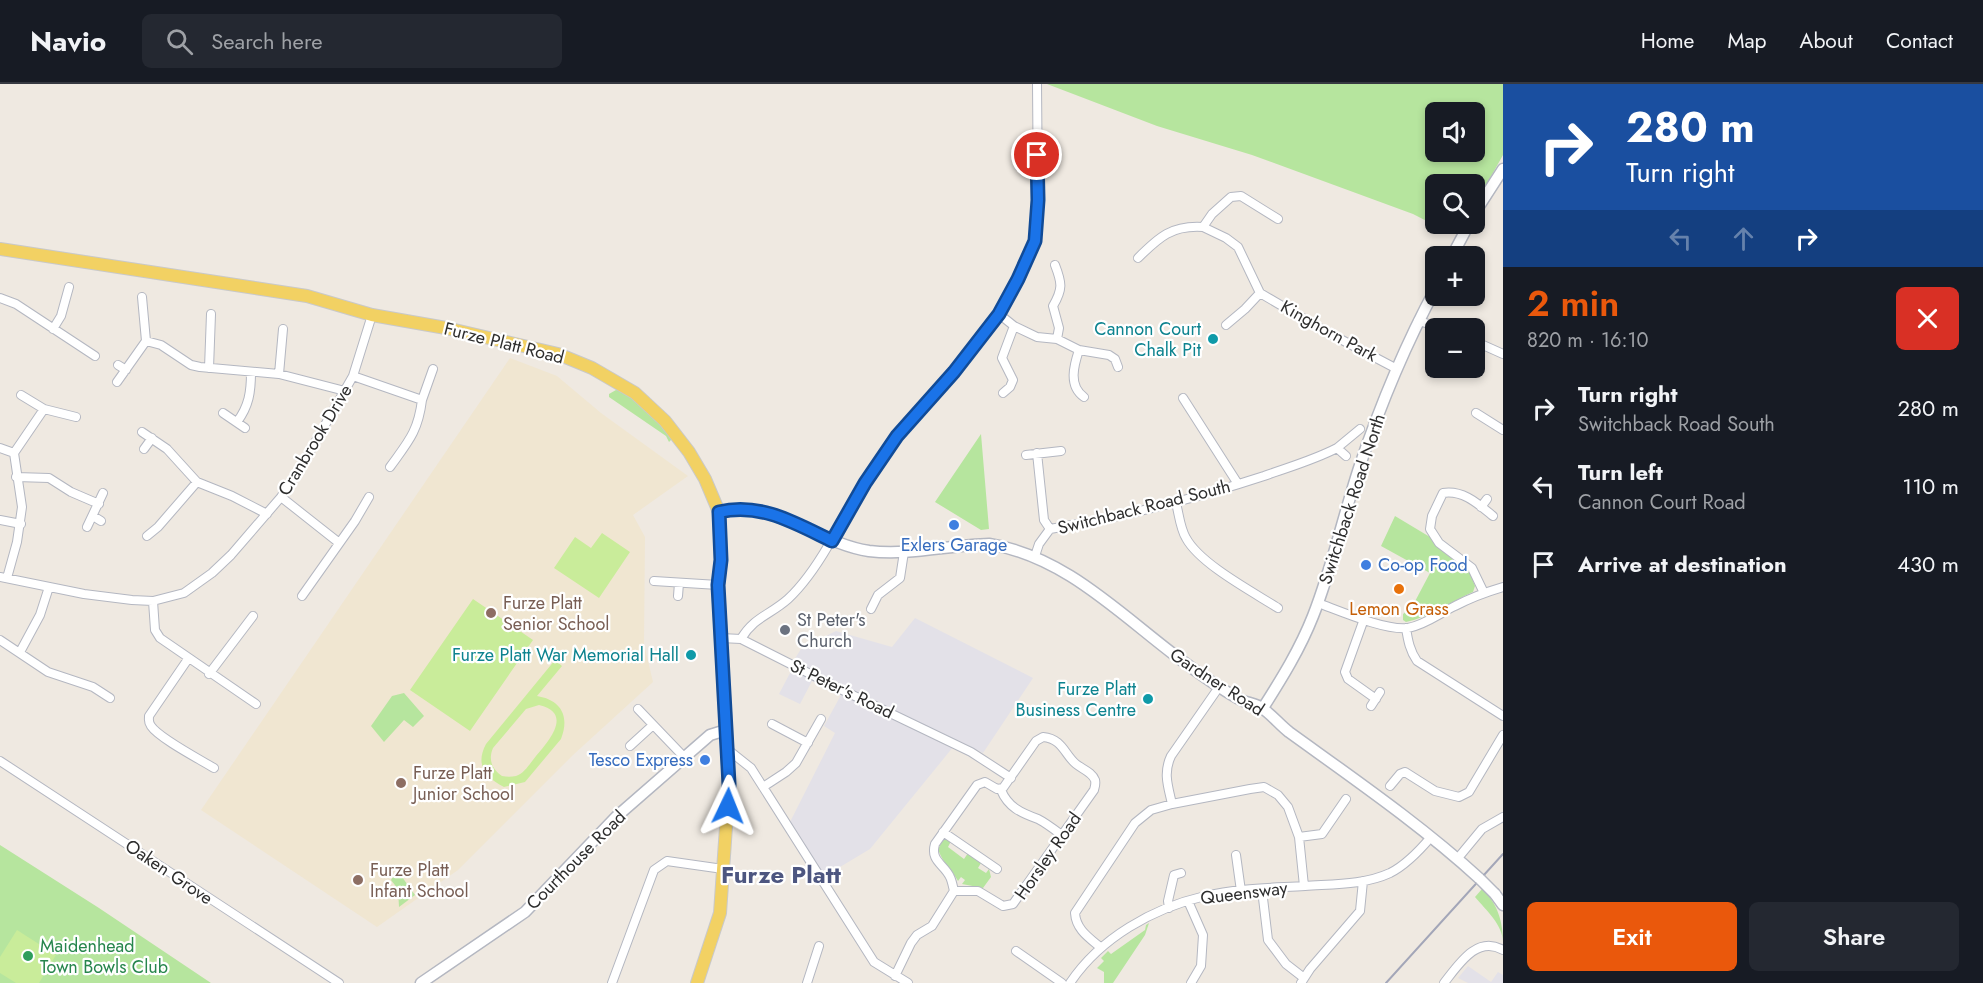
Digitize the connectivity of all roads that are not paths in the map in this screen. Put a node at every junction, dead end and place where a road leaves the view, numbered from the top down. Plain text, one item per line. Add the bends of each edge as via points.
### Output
1 (1037, 84) edge
2 (1503, 169) edge
3 (1485, 197) edge
4 (1278, 219) dead end
5 (1203, 227) junction
6 (0, 249) edge
7 (1138, 258) dead end
8 (1055, 265) dead end
9 (69, 287) dead end
10 (1260, 293) junction
11 (0, 298) edge
12 (132, 304) dead end
13 (1426, 306) edge
14 (999, 314) junction
15 (372, 315) junction
16 (214, 320) dead end
17 (1418, 321) junction
18 (1425, 323) edge
19 (1226, 325) dead end
20 (1014, 326) junction
21 (54, 329) junction
22 (284, 329) dead end
23 (1057, 339) junction
24 (146, 341) junction
25 (1485, 346) edge
26 (1079, 350) junction
27 (1503, 354) edge
28 (95, 356) dead end
29 (118, 365) dead end
30 (1118, 367) dead end
31 (209, 368) junction
32 (433, 369) dead end
33 (1397, 369) junction
34 (126, 370) junction
35 (251, 372) junction
36 (279, 374) junction
37 (353, 376) junction
38 (117, 382) dead end
39 (345, 391) junction
40 (1003, 393) dead end
41 (21, 395) dead end
42 (1084, 397) dead end
43 (1183, 398) dead end
44 (422, 400) junction
45 (44, 409) junction
46 (223, 413) dead end
47 (71, 419) dead end
48 (1480, 419) dead end
49 (237, 422) junction
50 (245, 428) dead end
51 (1360, 429) dead end
52 (1503, 430) edge
53 (142, 432) dead end
54 (152, 438) junction
55 (0, 448) edge
56 (1337, 448) junction
57 (144, 449) dead end
58 (1061, 451) dead end
59 (14, 453) junction
60 (1037, 453) junction
61 (1026, 455) dead end
62 (1346, 456) dead end
63 (390, 467) dead end
64 (16, 477) junction
65 (197, 482) junction
66 (1238, 484) junction
67 (103, 493) dead end
68 (281, 497) junction
69 (369, 497) dead end
70 (1487, 499) dead end
71 (1176, 502) junction
72 (99, 504) junction
73 (1481, 507) junction
74 (719, 512) junction
75 (267, 514) junction
76 (93, 516) junction
77 (1493, 516) dead end
78 (0, 520) edge
79 (101, 521) dead end
80 (21, 524) junction
81 (87, 527) dead end
82 (1050, 529) junction
83 (153, 535) dead end
84 (338, 543) junction
85 (830, 543) junction
86 (904, 552) junction
87 (1035, 556) junction
88 (4, 578) edge
89 (654, 581) dead end
90 (679, 583) junction
91 (718, 585) junction
92 (48, 587) junction
93 (1503, 587) edge
94 (1484, 593) junction
95 (302, 596) dead end
96 (678, 596) dead end
97 (153, 601) junction
98 (1318, 603) junction
99 (1278, 608) dead end
100 (871, 609) dead end
101 (254, 616) dead end
102 (1364, 620) junction
103 (1406, 628) junction
104 (721, 638) junction
105 (0, 639) edge
106 (741, 639) junction
107 (20, 652) junction
108 (188, 659) junction
109 (209, 674) junction
110 (1219, 687) junction
111 (106, 699) dead end
112 (1375, 699) dead end
113 (256, 704) dead end
114 (1263, 708) junction
115 (638, 709) dead end
116 (1503, 716) edge
117 (821, 719) dead end
118 (772, 724) dead end
119 (653, 725) junction
120 (726, 730) junction
121 (1503, 735) edge
122 (808, 743) junction
123 (630, 746) dead end
124 (727, 750) junction
125 (684, 757) junction
126 (0, 761) edge
127 (205, 762) junction
128 (1411, 764) dead end
129 (214, 768) dead end
130 (200, 771) dead end
131 (1405, 772) junction
132 (1011, 778) junction
133 (1390, 786) dead end
134 (763, 787) junction
135 (1001, 790) junction
136 (1346, 799) dead end
137 (1172, 804) junction
138 (1503, 817) edge
139 (944, 832) junction
140 (1063, 836) junction
141 (1299, 837) junction
142 (1431, 837) junction
143 (1236, 855) dead end
144 (1458, 858) junction
145 (723, 869) junction
146 (997, 869) dead end
147 (1181, 873) dead end
148 (1363, 881) junction
149 (1304, 886) junction
150 (1262, 890) junction
151 (954, 891) junction
152 (1241, 891) junction
153 (1188, 901) junction
154 (1503, 905) edge
155 (1169, 908) junction
156 (819, 946) dead end
157 (1100, 947) junction
158 (1503, 950) edge
159 (1016, 951) dead end
160 (895, 976) junction
161 (1302, 981) edge
162 (1194, 982) edge
163 (339, 983) edge
164 (421, 983) edge
165 (612, 983) edge
166 (697, 983) edge
167 (807, 983) edge
168 (908, 983) edge
169 (1062, 983) edge
170 (1070, 983) edge
171 (1444, 983) edge

1 - 14 street via 1035,241
2 - 3 street
4 - 5 street via 1241,196 1231,197
5 - 7 street via 1173,230
5 - 10 street, Kinghorn Park via 1238,248
6 - 15 main road, Furze Platt Road via 307,296
8 - 23 street via 1062,282 1053,306 1059,328
9 - 21 street via 62,316
10 - 19 street, Kinghorn Park
10 - 33 street, Kinghorn Park
11 - 21 street
12 - 24 street via 142,301
13 - 17 street, Switchback Road North
14 - 20 street
14 - 85 street via 897,436
15 - 37 street, Cranbrook Drive
15 - 74 main road, Furze Platt Road via 558,354 615,380 665,421 705,479
16 - 31 street
17 - 18 street
17 - 33 street, Switchback Road North
20 - 23 street via 1037,337
20 - 40 street via 1002,358 1013,380
21 - 28 street via 88,347
22 - 36 street via 278,341
23 - 26 street
24 - 31 street via 161,345 191,365
24 - 34 street
25 - 27 street
26 - 30 street via 1109,355
26 - 42 street via 1072,369 1075,386
29 - 34 street
31 - 35 street
32 - 44 street
33 - 98 street, Switchback Road North via 1360,466
34 - 38 street
35 - 36 street
35 - 49 street via 251,393
36 - 39 street
37 - 39 street, Cranbrook Drive
37 - 44 street
39 - 68 street, Cranbrook Drive
41 - 45 street via 31,397
43 - 66 street
44 - 63 street via 412,438
45 - 47 street
45 - 59 street
46 - 49 street
48 - 52 street
49 - 50 street
51 - 56 street, Switchback Road South
53 - 54 street
54 - 57 street
54 - 65 street
55 - 59 street
56 - 62 street
56 - 66 street, Switchback Road South
58 - 60 street
59 - 64 street
60 - 61 street
60 - 82 street via 1044,520
64 - 72 street via 49,478
64 - 80 street
65 - 75 street
65 - 83 street
66 - 71 street, Switchback Road South
67 - 72 street
68 - 75 street, Cranbrook Drive
68 - 84 street
69 - 84 street
70 - 73 street
71 - 82 street, Switchback Road South
71 - 99 street via 1185,538 1193,548 1209,563
72 - 76 street
73 - 77 street
73 - 94 street via 1455,492 1440,490 1430,529 1440,543 1472,568
74 - 85 street via 751,509 779,515
74 - 91 main road, Furze Platt Road
75 - 97 street, Cranbrook Drive via 212,573 184,593
76 - 79 street
76 - 81 street
78 - 80 street
80 - 88 street
82 - 87 street, Switchback Road South
84 - 95 street
85 - 86 street
85 - 106 street via 788,599 749,625
86 - 87 street via 989,544
86 - 100 street via 900,578 878,595
87 - 110 street, Gardner Road via 1110,604
88 - 92 street, Cranbrook Drive
89 - 90 street
90 - 91 street
90 - 96 street
91 - 104 main road, Furze Platt Road
92 - 97 street, Cranbrook Drive
92 - 107 street via 40,615
93 - 94 street
94 - 103 street via 1418,626
97 - 108 street via 155,630
98 - 102 street
98 - 114 street, Switchback Road North via 1299,649
101 - 109 street
102 - 103 street
102 - 112 street via 1345,672 1348,679
103 - 116 street via 1412,654 1418,661
104 - 106 street, St Peter's Road
104 - 120 main road, Furze Platt Road
105 - 107 street
106 - 132 street, St Peter's Road via 981,757
107 - 111 street via 48,672 93,687
108 - 109 street
108 - 127 street via 149,721 166,738
109 - 113 street
110 - 114 street, Gardner Road
110 - 137 street via 1166,766
114 - 142 street, Gardner Road
115 - 119 street
117 - 122 street
118 - 122 street
119 - 123 street
119 - 125 street
120 - 124 main road, Furze Platt Road
120 - 125 street, Courthouse Road via 710,735
121 - 131 street via 1469,792 1459,797 1435,791
122 - 134 street via 796,763
124 - 134 street via 751,768
124 - 145 main road, Furze Platt Road via 729,784
125 - 164 street, Courthouse Road via 616,817 525,912
126 - 163 street, Oaken Grove
127 - 129 street
127 - 130 street
128 - 131 street
131 - 133 street
132 - 135 street
132 - 140 street, Horsley Road via 1036,741 1045,737 1065,748 1074,762 1093,777 1094,790
134 - 160 street via 874,962
135 - 139 street via 979,783
135 - 140 street via 1009,804
136 - 141 street via 1322,834
137 - 141 street via 1264,787 1288,807
137 - 157 street via 1151,810 1135,823 1075,913 1081,930
138 - 144 street via 1482,829
139 - 146 street
139 - 151 street via 933,850 935,859 950,876
140 - 151 street, Horsley Road via 1013,904 1003,906 978,891
141 - 149 street
142 - 144 street, Gardner Road
142 - 148 street, Queensway via 1392,872
143 - 152 street
144 - 154 street, Gardner Road, bridge
145 - 165 street via 667,861 654,870
145 - 166 main road, Furze Platt Road via 720,913
147 - 155 street via 1174,875
148 - 149 street, Queensway
148 - 161 street via 1360,911
149 - 150 street, Queensway
150 - 152 street, Queensway
150 - 161 street via 1268,940
151 - 160 street via 932,926 911,943
152 - 153 street, Queensway
153 - 155 street, Queensway
153 - 162 street via 1203,935 1201,966
155 - 157 street, Queensway
156 - 167 street
157 - 170 street, Queensway
158 - 171 street via 1493,945 1481,946
159 - 169 street
160 - 168 street

